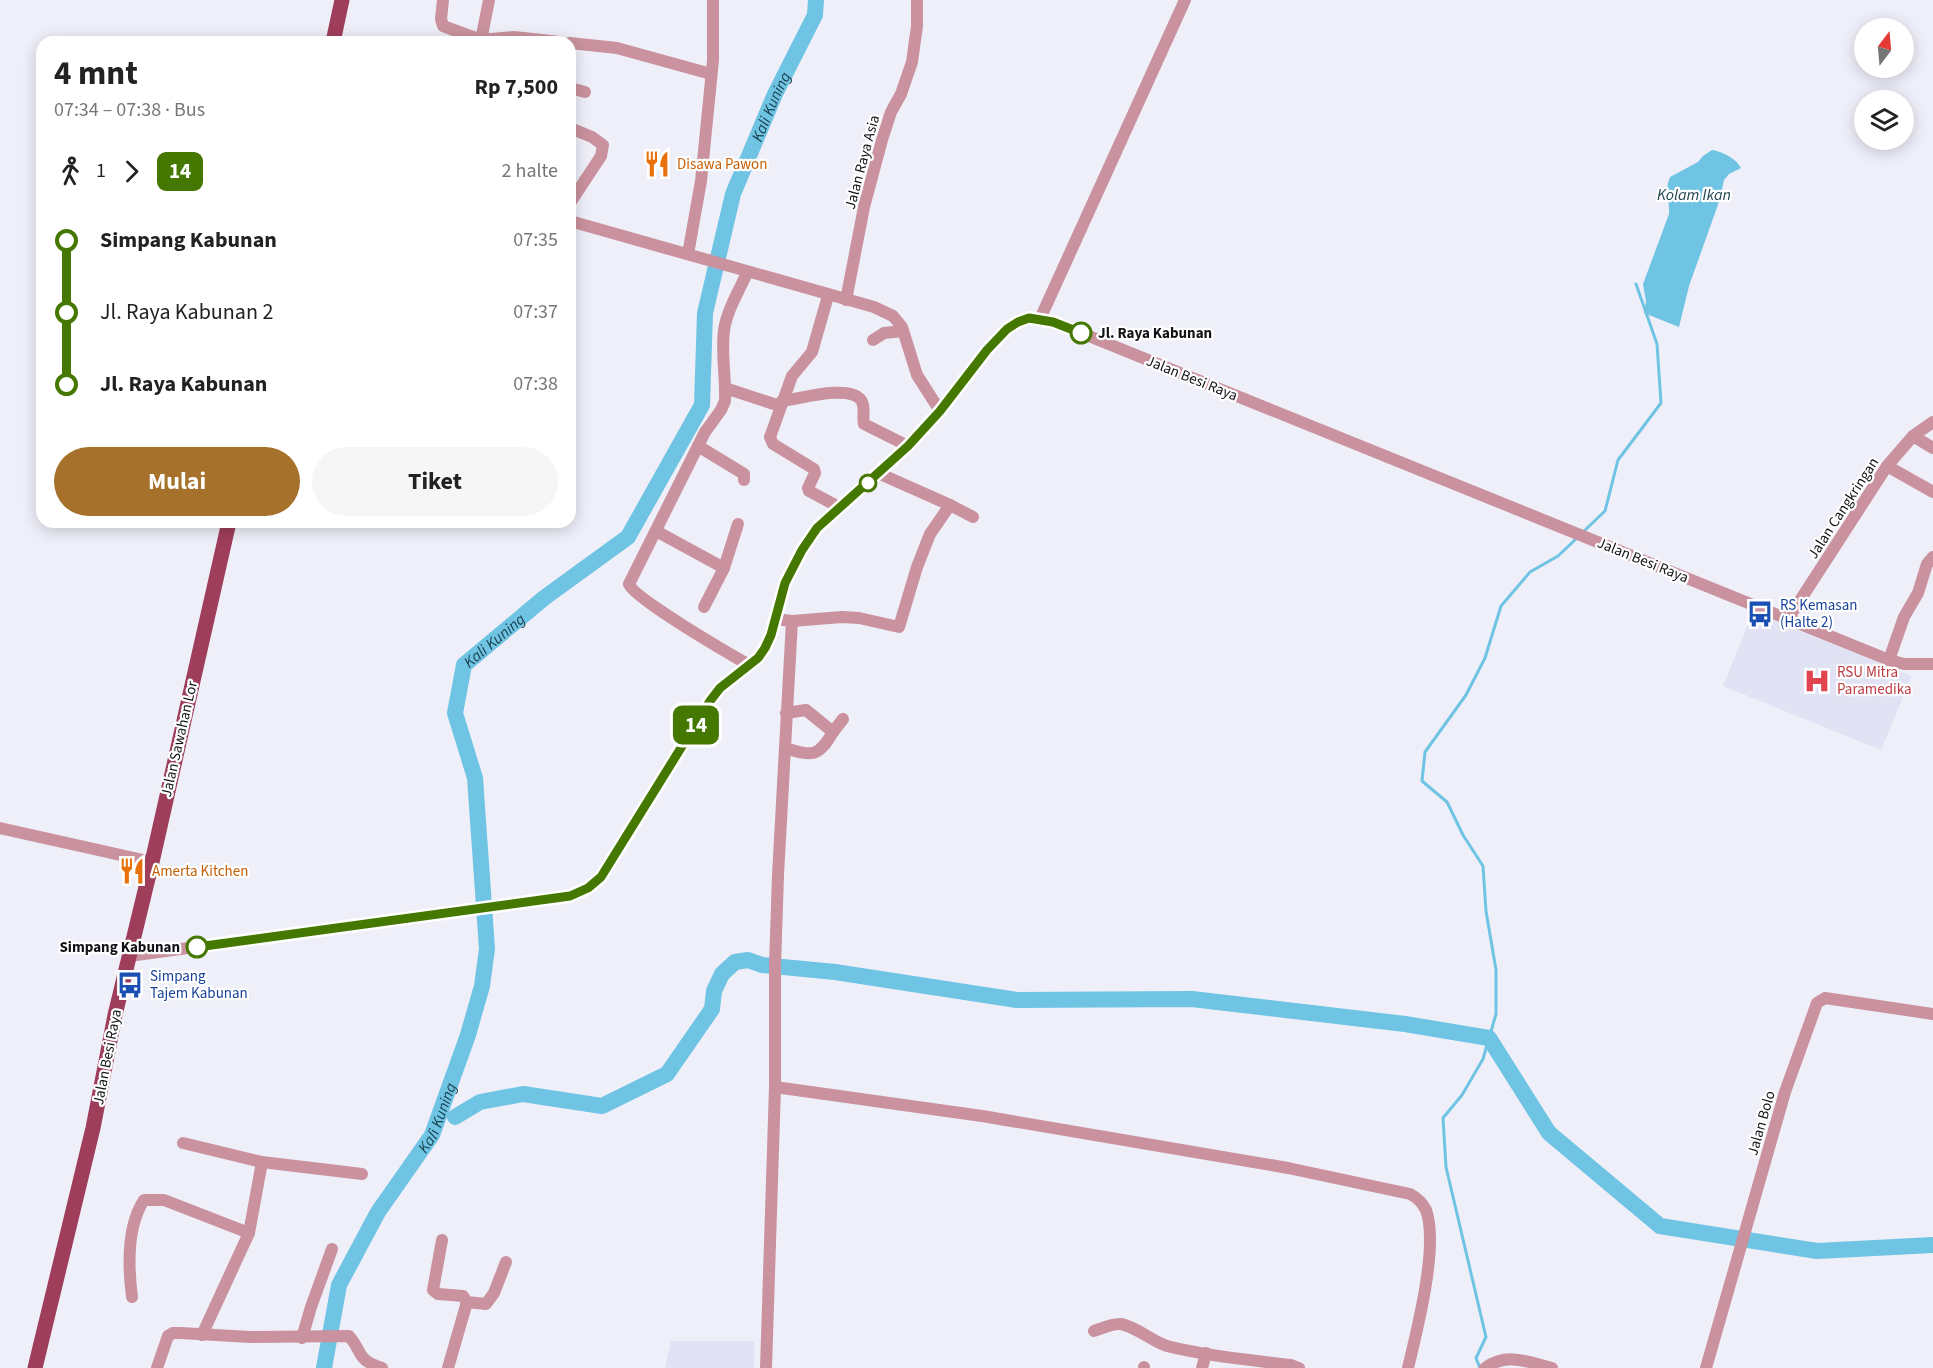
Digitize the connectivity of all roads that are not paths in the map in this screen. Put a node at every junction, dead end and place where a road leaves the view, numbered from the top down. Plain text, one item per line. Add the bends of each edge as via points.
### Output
1 (342, 0) edge
2 (443, 0) edge
3 (489, 0) edge
4 (714, 0) edge
5 (917, 0) edge
6 (1185, 0) edge
7 (334, 36) edge
8 (468, 36) edge
9 (482, 36) edge
10 (576, 45) edge
11 (711, 74) junction
12 (576, 90) edge
13 (585, 92) dead end
14 (576, 130) edge
15 (576, 194) edge
16 (576, 223) edge
17 (688, 254) junction
18 (747, 273) junction
19 (828, 296) junction
20 (846, 300) junction
21 (1040, 319) junction
22 (903, 331) junction
23 (873, 340) dead end
24 (725, 388) junction
25 (781, 403) junction
26 (940, 411) junction
27 (1933, 422) edge
28 (1913, 436) junction
29 (698, 446) junction
30 (908, 446) junction
31 (1933, 448) edge
32 (1887, 465) junction
33 (878, 473) junction
34 (744, 480) dead end
35 (1933, 492) edge
36 (950, 505) junction
37 (839, 507) junction
38 (973, 517) dead end
39 (738, 524) dead end
40 (228, 528) edge
41 (656, 531) junction
42 (1933, 557) edge
43 (724, 568) junction
44 (704, 608) dead end
45 (775, 619) junction
46 (1788, 619) junction
47 (792, 621) junction
48 (1889, 660) junction
49 (1933, 664) edge
50 (749, 665) junction
51 (786, 713) junction
52 (843, 719) dead end
53 (833, 732) junction
54 (785, 748) junction
55 (0, 828) edge
56 (152, 862) junction
57 (129, 956) junction
58 (1933, 1014) edge
59 (775, 1087) junction
60 (183, 1143) dead end
61 (262, 1162) junction
62 (362, 1174) dead end
63 (249, 1233) junction
64 (442, 1240) dead end
65 (332, 1249) dead end
66 (506, 1262) dead end
67 (132, 1297) dead end
68 (467, 1302) junction
69 (1094, 1331) dead end
70 (202, 1335) junction
71 (307, 1337) junction
72 (1206, 1353) junction
73 (1487, 1366) edge
74 (375, 1367) edge
75 (451, 1367) edge
76 (35, 1368) edge
77 (157, 1368) edge
78 (766, 1368) edge
79 (1202, 1368) edge
80 (1299, 1368) edge
81 (1408, 1368) edge
82 (1552, 1368) edge
83 (1706, 1368) edge

1 - 7 main road
2 - 8 street via 443,26
3 - 9 street
4 - 11 street
5 - 20 street, Jalan Raya Asia via 912,62 882,140
6 - 21 street
10 - 11 street via 617,48
11 - 17 street via 701,181
12 - 13 street
14 - 15 street via 603,145 601,156
16 - 17 street
17 - 18 street
18 - 19 street
18 - 24 street via 724,327
19 - 20 street
19 - 25 street via 812,352 795,370
20 - 22 street via 892,316
21 - 26 street via 1029,318 1007,329
21 - 46 street, Jalan Besi Raya
22 - 23 street via 884,333
22 - 26 street via 917,375
24 - 25 street
24 - 29 street via 721,410
25 - 30 street via 825,393 858,397 864,408 864,424
25 - 37 street via 771,441 814,469 809,491
26 - 30 street
27 - 28 street, Jalan Cangkringan
28 - 31 street
28 - 32 street, Jalan Cangkringan
29 - 34 street via 744,474
29 - 41 street
30 - 33 street
32 - 35 street
32 - 46 street, Jalan Cangkringan
33 - 36 street
33 - 37 street
36 - 38 street
36 - 47 street via 930,534 899,627 842,617
37 - 45 street via 802,550 785,583
39 - 43 street
40 - 56 main road, Jalan Sawahan Lor
41 - 43 street
41 - 50 street via 630,582 631,589
42 - 48 street via 1904,617
43 - 44 street
45 - 47 street
45 - 50 street via 765,648
46 - 48 street, Jalan Besi Raya
47 - 51 street
48 - 49 street, Jalan Besi Raya
50 - 57 street via 710,701 601,877 588,888 570,896
51 - 53 street via 806,710
51 - 54 street
52 - 53 street
53 - 54 street via 824,747 813,754
54 - 59 street via 777,898
55 - 56 street
56 - 57 main road, Jalan Sawahan Lor
57 - 76 main road, Jalan Besi Raya via 93,1128
58 - 83 street, Jalan Bolo via 1825,998 1817,1003 1785,1092
59 - 78 street
59 - 81 street via 982,1116 1288,1168 1410,1194 1425,1209 1430,1247
60 - 61 street
61 - 62 street
61 - 63 street
63 - 67 street via 164,1200 144,1200 129,1254
63 - 70 street
64 - 68 street via 433,1290 463,1296
65 - 71 street via 311,1307
66 - 68 street via 489,1302
68 - 75 street
69 - 72 street via 1124,1325 1157,1342
70 - 71 street
70 - 77 street via 170,1334
71 - 74 street via 349,1336 360,1357
72 - 79 street
72 - 80 street
73 - 82 street via 1517,1359

